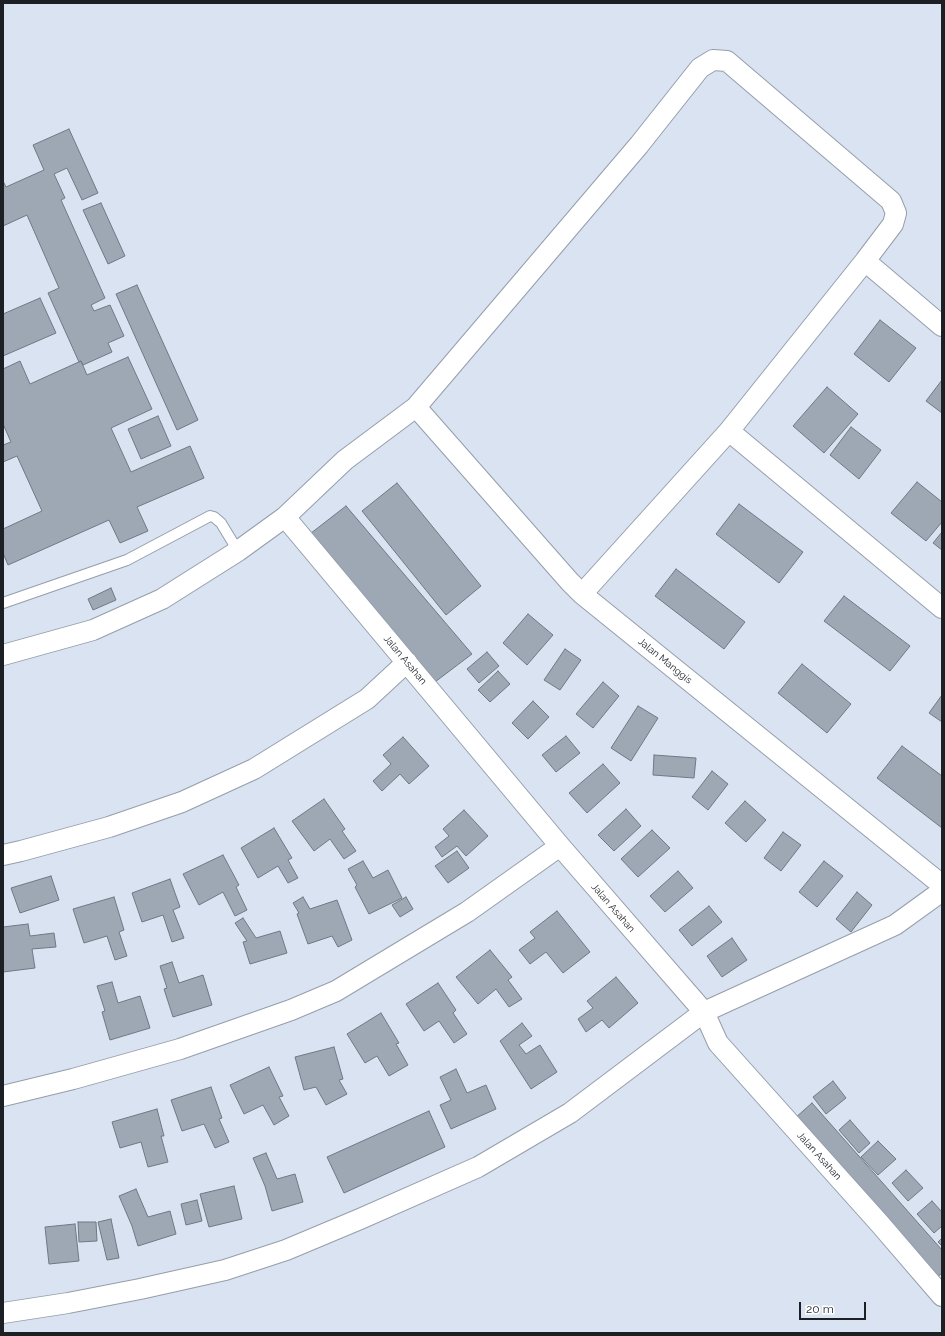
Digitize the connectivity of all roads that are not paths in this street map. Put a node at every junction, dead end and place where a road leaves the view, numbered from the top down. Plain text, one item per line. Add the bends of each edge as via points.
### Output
1 (865, 261) junction
2 (942, 326) edge
3 (416, 407) junction
4 (729, 431) junction
5 (285, 517) junction
6 (238, 552) junction
7 (582, 594) junction
8 (3, 603) edge
9 (942, 608) edge
10 (3, 655) edge
11 (407, 662) junction
12 (560, 846) junction
13 (3, 855) edge
14 (942, 885) edge
15 (942, 891) edge
16 (704, 1012) junction
17 (3, 1096) edge
18 (942, 1296) edge
19 (3, 1313) edge

1 - 2 street
1 - 3 street via 893,224 896,212 891,201 727,61 713,60 700,68 639,145
1 - 4 street
3 - 5 street via 345,460
3 - 7 street, Jalan Manggis
4 - 7 street
4 - 9 street
5 - 6 street
5 - 11 street, Jalan Asahan
6 - 8 lane via 221,523 210,516 127,560
6 - 10 street via 162,598 93,630
7 - 14 street, Jalan Manggis
11 - 12 street, Jalan Asahan
11 - 13 street via 367,699 254,768 182,802 146,815
12 - 16 street, Jalan Asahan
12 - 17 street via 467,912 336,991 291,1010 180,1049
15 - 16 street via 895,925
16 - 18 street, Jalan Asahan via 718,1044
16 - 19 street via 570,1113 478,1167 360,1219 286,1250 225,1270 68,1303

